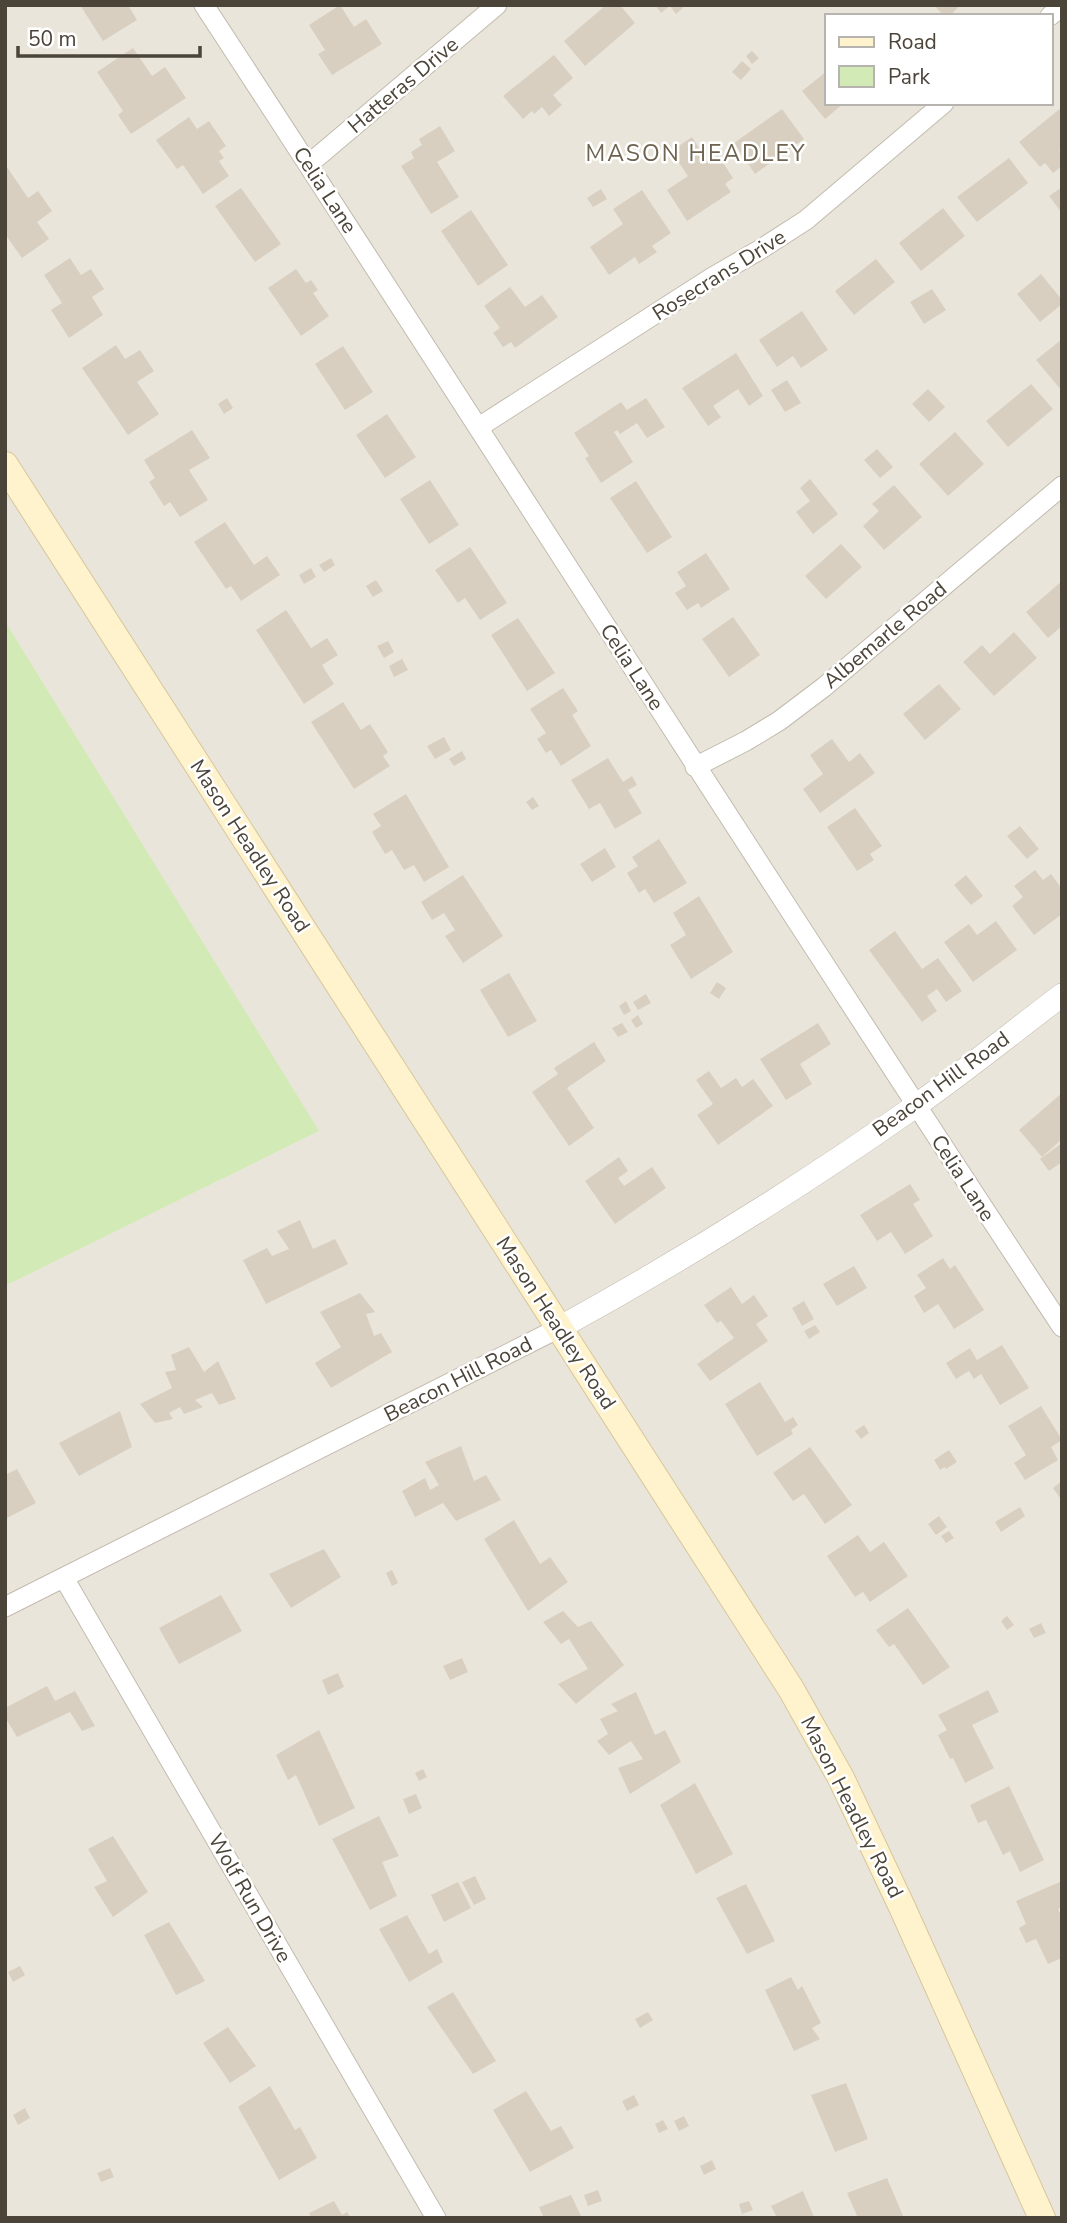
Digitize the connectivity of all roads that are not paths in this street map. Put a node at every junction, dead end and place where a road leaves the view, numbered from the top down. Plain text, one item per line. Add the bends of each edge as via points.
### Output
1 (204, 5) edge
2 (497, 5) edge
3 (942, 105) edge
4 (309, 164) junction
5 (479, 428) junction
6 (5, 465) edge
7 (1062, 486) edge
8 (695, 767) junction
9 (1062, 995) edge
10 (916, 1106) junction
11 (1062, 1327) edge
12 (559, 1328) junction
13 (64, 1578) junction
14 (5, 1607) edge
15 (436, 2218) edge
16 (1042, 2218) edge

1 - 4 street, Celia Lane
2 - 4 street, Hatteras Drive
3 - 5 street, Rosecrans Drive via 806,220
4 - 5 street, Celia Lane
5 - 8 street, Celia Lane
6 - 12 main road, Mason Headley Road
7 - 8 street, Albemarle Road via 824,687 779,721
8 - 10 street, Celia Lane
9 - 10 street, Beacon Hill Road
10 - 11 street, Celia Lane
10 - 12 street, Beacon Hill Road via 751,1214
12 - 13 street, Beacon Hill Road
12 - 16 main road, Mason Headley Road via 791,1689 842,1777
13 - 14 street, Beacon Hill Road
13 - 15 street, Wolf Run Drive

